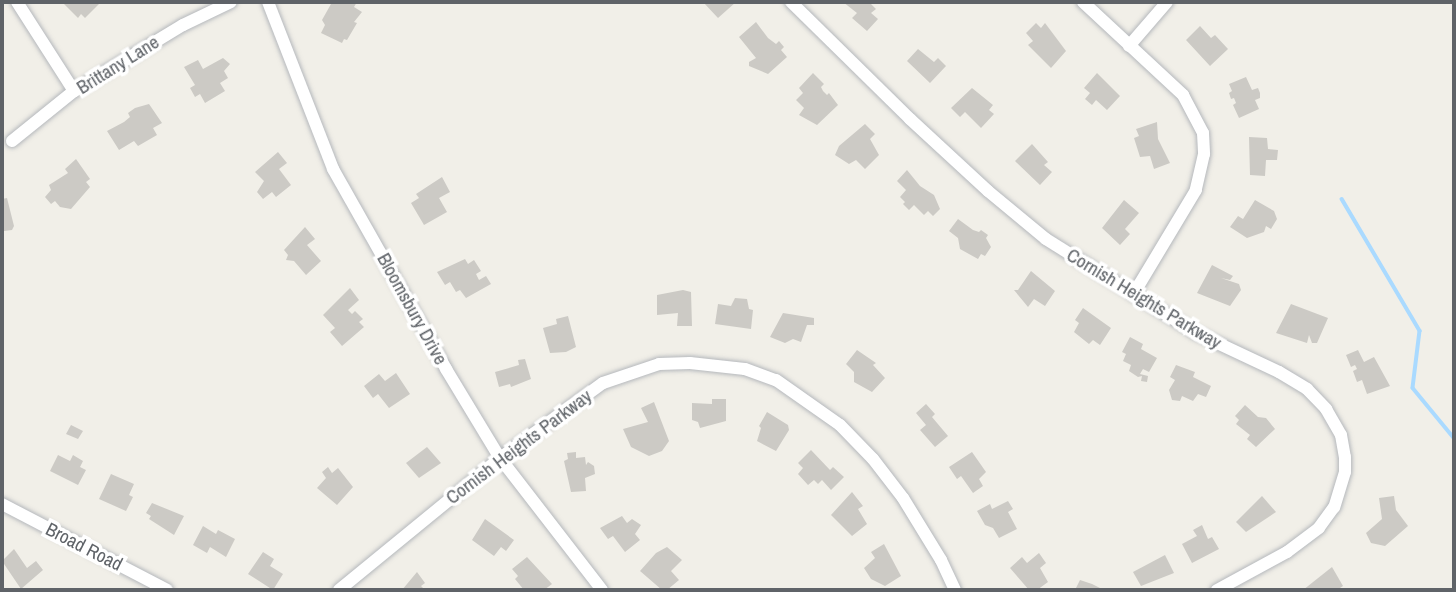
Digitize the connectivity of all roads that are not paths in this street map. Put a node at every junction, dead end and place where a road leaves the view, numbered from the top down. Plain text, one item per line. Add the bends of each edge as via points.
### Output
1 (17, 2) edge
2 (231, 2) edge
3 (268, 2) edge
4 (791, 2) edge
5 (1083, 2) edge
6 (1167, 2) edge
7 (1129, 46) junction
8 (74, 92) junction
9 (12, 141) dead end
10 (1133, 295) junction
11 (500, 458) junction
12 (2, 504) edge
13 (167, 590) edge
14 (340, 590) edge
15 (602, 590) edge
16 (956, 590) edge
17 (1217, 590) edge

1 - 8 street
2 - 8 street, Brittany Lane via 183,25
3 - 11 street, Bloomsbury Drive via 333,169
4 - 10 street, Cornish Heights Parkway via 988,191 1046,239
5 - 7 street
6 - 7 street
7 - 10 street via 1183,95 1198,119 1204,154 1196,190
8 - 9 street, Brittany Lane
10 - 17 street, Cornish Heights Parkway via 1194,332 1307,389 1341,435 1345,472 1334,507 1319,528 1287,552
11 - 14 street, Cornish Heights Parkway
11 - 15 street, Bloomsbury Drive
11 - 16 street, Cornish Heights Parkway via 603,383 634,370 690,363 745,369 798,392 873,459 903,498
12 - 13 street, Broad Road

